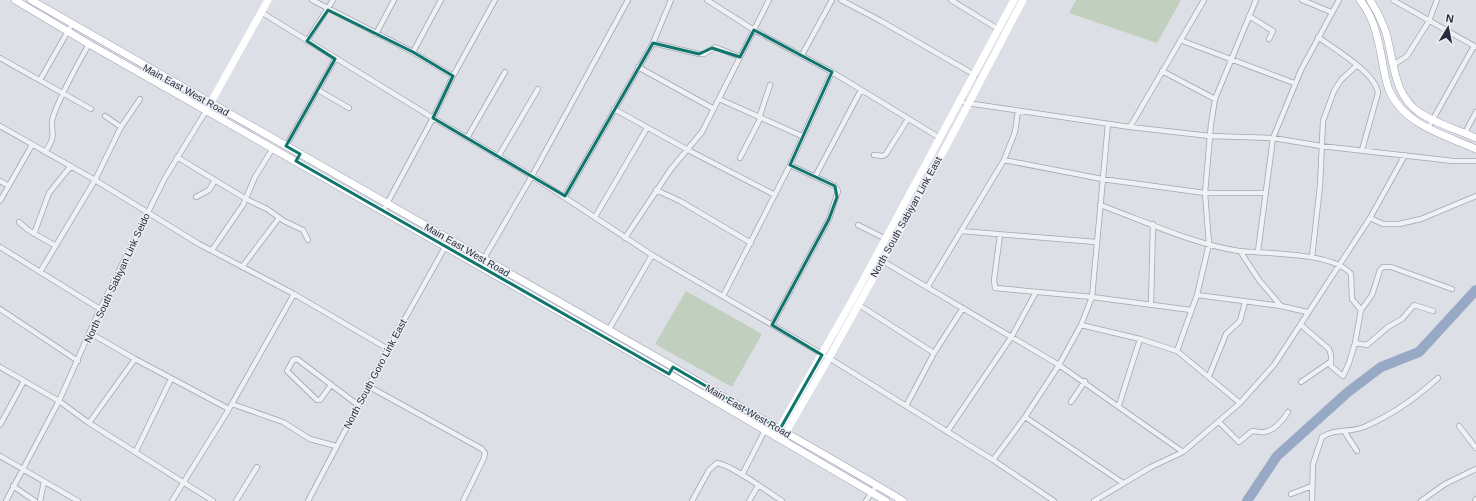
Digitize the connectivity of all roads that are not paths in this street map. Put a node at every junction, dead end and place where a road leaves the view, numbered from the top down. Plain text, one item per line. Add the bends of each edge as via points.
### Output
1 (15, 0) edge
2 (31, 0) edge
3 (268, 0) edge
4 (312, 0) edge
5 (333, 0) edge
6 (394, 0) edge
7 (441, 0) edge
8 (495, 0) edge
9 (628, 0) edge
10 (671, 0) edge
11 (707, 0) edge
12 (769, 0) edge
13 (832, 0) edge
14 (841, 0) edge
15 (951, 0) edge
16 (1014, 0) edge
17 (1023, 0) edge
18 (1204, 0) edge
19 (1256, 0) edge
20 (1302, 0) edge
21 (1339, 0) edge
22 (1360, 0) edge
23 (1370, 0) edge
24 (1394, 0) edge
25 (1437, 0) edge
26 (1013, 9) junction
27 (328, 10) junction
28 (261, 12) junction
29 (1331, 12) junction
30 (1249, 16) junction
31 (1428, 21) junction
32 (72, 24) junction
33 (998, 29) junction
34 (754, 30) junction
35 (68, 32) junction
36 (376, 34) junction
37 (1318, 37) junction
38 (1269, 39) dead end
39 (1180, 40) junction
40 (308, 41) junction
41 (654, 43) junction
42 (89, 44) junction
43 (1475, 46) edge
44 (413, 52) junction
45 (802, 55) junction
46 (740, 56) junction
47 (0, 58) edge
48 (1230, 58) junction
49 (335, 59) junction
50 (1393, 65) junction
51 (1356, 66) junction
52 (638, 68) junction
53 (1162, 71) junction
54 (505, 72) dead end
55 (832, 72) junction
56 (975, 75) junction
57 (453, 76) junction
58 (40, 80) junction
59 (1294, 83) junction
60 (770, 85) dead end
61 (538, 89) dead end
62 (318, 90) junction
63 (861, 90) junction
64 (63, 93) junction
65 (140, 99) dead end
66 (720, 99) junction
67 (1215, 99) junction
68 (963, 103) junction
69 (210, 104) junction
70 (349, 108) dead end
71 (91, 109) dead end
72 (614, 109) junction
73 (714, 109) junction
74 (206, 111) junction
75 (1018, 111) junction
76 (1476, 112) edge
77 (105, 116) dead end
78 (433, 118) junction
79 (759, 118) junction
80 (908, 119) junction
81 (1433, 119) junction
82 (1108, 124) junction
83 (0, 126) edge
84 (121, 127) junction
85 (1130, 127) junction
86 (647, 128) junction
87 (1428, 128) junction
88 (1465, 133) junction
89 (802, 136) junction
90 (1210, 136) junction
91 (466, 138) junction
92 (940, 138) junction
93 (1273, 138) junction
94 (1476, 138) edge
95 (32, 145) junction
96 (286, 146) junction
97 (1321, 146) junction
98 (273, 148) junction
99 (1476, 149) edge
100 (688, 150) junction
101 (1362, 150) junction
102 (45, 152) junction
103 (300, 154) junction
104 (874, 155) dead end
105 (1405, 155) junction
106 (498, 157) junction
107 (177, 158) junction
108 (740, 158) dead end
109 (1004, 160) junction
110 (296, 161) junction
111 (1476, 161) edge
112 (790, 165) junction
113 (70, 167) junction
114 (532, 176) junction
115 (815, 177) junction
116 (1102, 179) junction
117 (95, 180) junction
118 (215, 180) junction
119 (0, 181) edge
120 (9, 186) junction
121 (656, 190) junction
122 (1205, 193) junction
123 (1266, 193) junction
124 (775, 195) junction
125 (196, 196) dead end
126 (565, 196) junction
127 (1476, 196) edge
128 (246, 200) junction
129 (0, 202) edge
130 (387, 204) junction
131 (1100, 205) junction
132 (383, 211) junction
133 (148, 212) junction
134 (595, 217) junction
135 (279, 218) junction
136 (1370, 218) junction
137 (19, 222) dead end
138 (1153, 224) junction
139 (858, 225) dead end
140 (961, 231) junction
141 (34, 234) junction
142 (1000, 236) junction
143 (625, 238) junction
144 (886, 238) junction
145 (308, 240) dead end
146 (449, 240) junction
147 (1096, 242) junction
148 (751, 243) junction
149 (1209, 244) junction
150 (56, 246) junction
151 (0, 247) edge
152 (445, 247) junction
153 (212, 250) junction
154 (1240, 251) junction
155 (1258, 251) junction
156 (652, 255) junction
157 (1312, 257) junction
158 (483, 259) junction
159 (879, 259) junction
160 (1339, 266) junction
161 (242, 267) junction
162 (479, 267) junction
163 (40, 272) junction
164 (928, 286) junction
165 (1452, 289) dead end
166 (1036, 292) junction
167 (294, 294) junction
168 (1197, 295) junction
169 (723, 296) junction
170 (1092, 297) junction
171 (1245, 302) junction
172 (1151, 304) junction
173 (859, 305) junction
174 (1281, 306) junction
175 (963, 308) junction
176 (0, 309) edge
177 (100, 309) junction
178 (1191, 310) junction
179 (1361, 310) junction
180 (1433, 311) dead end
181 (1308, 312) junction
182 (772, 325) junction
183 (1080, 325) junction
184 (1301, 325) junction
185 (596, 329) junction
186 (608, 331) junction
187 (90, 333) junction
188 (1012, 336) junction
189 (1140, 339) junction
190 (1355, 343) junction
191 (633, 345) junction
192 (388, 349) junction
193 (1177, 351) junction
194 (629, 352) junction
195 (934, 353) junction
196 (826, 356) junction
197 (135, 359) junction
198 (78, 361) junction
199 (1330, 362) junction
200 (1060, 365) junction
201 (0, 367) edge
202 (673, 367) junction
203 (669, 374) junction
204 (1209, 376) junction
205 (171, 378) junction
206 (1438, 378) dead end
207 (24, 381) junction
208 (1085, 381) junction
209 (1301, 382) dead end
210 (331, 385) junction
211 (368, 386) junction
212 (59, 401) junction
213 (1071, 402) dead end
214 (1240, 403) junction
215 (232, 404) junction
216 (358, 405) junction
217 (1119, 405) junction
218 (906, 406) junction
219 (229, 409) junction
220 (1288, 412) dead end
221 (744, 414) junction
222 (1025, 417) junction
223 (1219, 422) junction
224 (89, 423) junction
225 (0, 425) edge
226 (1459, 426) dead end
227 (765, 430) junction
228 (1344, 430) junction
229 (783, 431) junction
230 (947, 432) junction
231 (779, 438) junction
232 (336, 446) junction
233 (1476, 448) edge
234 (136, 451) junction
235 (1357, 451) dead end
236 (1183, 452) junction
237 (0, 456) edge
238 (993, 460) junction
239 (258, 467) dead end
240 (22, 469) junction
241 (1476, 469) edge
242 (742, 475) junction
243 (184, 481) junction
244 (44, 482) junction
245 (1123, 484) junction
246 (877, 485) junction
247 (13, 486) junction
248 (758, 486) junction
249 (1312, 486) junction
250 (872, 492) junction
251 (1291, 494) dead end
252 (6, 501) edge
253 (35, 501) edge
254 (40, 501) edge
255 (78, 501) edge
256 (172, 501) edge
257 (213, 501) edge
258 (236, 501) edge
259 (308, 501) edge
260 (463, 501) edge
261 (692, 501) edge
262 (749, 501) edge
263 (782, 501) edge
264 (866, 501) edge
265 (886, 501) edge
266 (903, 501) edge
267 (1054, 501) edge
268 (1094, 501) edge
269 (1312, 501) edge
270 (1421, 501) edge

1 - 35 main road, Main East West Road
2 - 32 main road, Main East West Road
3 - 28 main road
4 - 27 street
5 - 27 street
6 - 36 street
7 - 44 street
8 - 57 street
9 - 114 street
10 - 41 street
11 - 34 street
12 - 34 street
13 - 45 street
14 - 56 street
15 - 33 street
16 - 26 main road, North South Sabiyan Link East
17 - 26 main road, North South Sabiyan Link East
18 - 39 street
19 - 30 street
20 - 29 street
21 - 29 street
22 - 87 main road via 1373,23 1389,90 1407,115
23 - 50 main road via 1386,33
24 - 31 street
25 - 31 street
26 - 33 main road, North South Sabiyan Link East
26 - 68 main road, North South Sabiyan Link East
27 - 36 street
27 - 40 street
28 - 40 street
28 - 69 main road
29 - 37 street
30 - 38 street via 1273,31
30 - 48 street
31 - 43 street
31 - 50 street via 1407,56
32 - 35 street
32 - 69 main road, Main East West Road
33 - 56 main road, North South Sabiyan Link East
34 - 45 street
34 - 46 street
35 - 42 main road, Main East West Road
35 - 58 street
36 - 44 street
37 - 51 street
37 - 59 street
39 - 48 street
39 - 53 street
40 - 49 street
41 - 46 street via 699,54 704,54 715,47
41 - 52 street
42 - 64 street
42 - 74 main road, Main East West Road
43 - 81 street
44 - 57 street
45 - 55 street
46 - 66 street
47 - 58 street
48 - 59 street
48 - 67 street
49 - 62 street
49 - 78 street
50 - 81 main road via 1404,98 1420,113
51 - 97 street via 1341,80 1334,91 1323,121
51 - 101 street via 1372,79 1378,93
52 - 72 street
52 - 73 street
53 - 67 street
53 - 85 street
54 - 91 street
55 - 63 street
55 - 89 street
56 - 68 main road, North South Sabiyan Link East
57 - 78 street
58 - 64 street
59 - 93 street
60 - 79 street
61 - 106 street
62 - 70 street
62 - 96 street
63 - 80 street
63 - 115 street
64 - 71 street
64 - 102 street via 53,116 54,137
65 - 84 street
66 - 73 street
66 - 79 street
67 - 90 street
68 - 75 street
68 - 92 main road, North South Sabiyan Link East
68 - 159 main road, North South Sabiyan Link East via 949,141
69 - 74 main road
69 - 96 main road, Main East West Road
72 - 86 street
72 - 126 street
73 - 100 street via 702,132
74 - 98 main road, Main East West Road
74 - 107 street, North South Sabiyan Link Seido
75 - 82 street
75 - 109 street via 1015,132
76 - 88 street
77 - 84 street
78 - 91 street
78 - 130 street
79 - 89 street
79 - 108 street
80 - 92 street
80 - 104 street via 886,154
81 - 87 street
81 - 88 main road
82 - 85 street
82 - 116 street
83 - 95 street
84 - 117 street
85 - 90 street
86 - 100 street
86 - 134 street
87 - 99 main road
88 - 94 main road
89 - 112 street
90 - 93 street
90 - 122 street
91 - 106 street
92 - 144 main road, North South Sabiyan Link East
93 - 97 street
93 - 123 street
95 - 102 street
95 - 120 street
96 - 103 main road, Main East West Road
97 - 101 street
97 - 157 street via 1320,186
98 - 110 main road, Main East West Road
98 - 128 street via 255,177
100 - 121 street
100 - 124 street
101 - 105 street
102 - 113 street
103 - 110 main road
103 - 130 main road, Main East West Road
105 - 111 street
105 - 136 street
106 - 114 street
107 - 118 street
107 - 133 street, North South Sabiyan Link Seido
109 - 116 street
109 - 140 street
110 - 132 main road, Main East West Road
112 - 115 street
112 - 124 street
113 - 117 street
113 - 141 street via 49,193
114 - 126 street
114 - 158 street
115 - 182 street via 837,188 837,197 829,219
116 - 122 street
116 - 131 street
117 - 133 street
117 - 150 street
118 - 125 street via 209,190
118 - 128 street
119 - 120 street
120 - 129 street
121 - 143 street
121 - 148 street via 680,201
122 - 123 street
122 - 149 street
123 - 155 street
124 - 148 street
126 - 134 street
127 - 136 street via 1421,219 1399,224 1383,224
128 - 135 street via 267,209
128 - 153 street
130 - 132 street
130 - 146 main road, Main East West Road
131 - 138 street
131 - 147 street
132 - 152 main road, Main East West Road
133 - 153 street
133 - 177 street, North South Sabiyan Link Seido
134 - 143 street
135 - 145 street via 303,230
135 - 161 street
136 - 160 street
137 - 141 street
138 - 149 street
138 - 172 street
139 - 144 street
140 - 142 street
140 - 164 street
141 - 150 street
142 - 147 street
142 - 166 street via 994,286
143 - 156 street
144 - 159 main road, North South Sabiyan Link East
146 - 152 street, North South Goro Link East
146 - 158 main road, Main East West Road
147 - 170 street
148 - 169 street
149 - 154 street
149 - 168 street
150 - 163 street
151 - 163 street
152 - 162 main road, Main East West Road
152 - 192 street, North South Goro Link East
153 - 161 street
154 - 155 street
154 - 174 street via 1259,280
155 - 157 street
156 - 169 street
156 - 186 street
157 - 160 street
158 - 162 street
158 - 185 main road, Main East West Road
159 - 164 street
159 - 173 main road, North South Sabiyan Link East
159 - 196 main road, North South Sabiyan Link East
160 - 179 street via 1351,274 1352,299
160 - 181 street
161 - 167 street
162 - 185 main road, Main East West Road
163 - 177 street
164 - 175 street
165 - 179 street via 1385,266 1380,270 1372,296
166 - 170 street
166 - 188 street
167 - 192 street
167 - 215 street
168 - 171 street
168 - 178 street
169 - 182 street
170 - 172 street
170 - 183 street
171 - 174 street
171 - 204 street via 1240,321 1226,334
172 - 178 street
173 - 195 street
173 - 196 main road, North South Sabiyan Link East
174 - 181 street
175 - 188 street
175 - 195 street
176 - 198 street
177 - 187 street, North South Sabiyan Link Seido
178 - 193 street
179 - 190 street
180 - 190 street via 1414,305 1402,319 1366,345
181 - 184 street
182 - 196 street
183 - 189 street
183 - 200 street
184 - 199 street via 1329,349
184 - 214 street via 1274,365
185 - 186 main road, Main East West Road
185 - 194 main road, Main East West Road
186 - 191 main road, Main East West Road
187 - 197 street
187 - 198 street, North South Sabiyan Link Seido
188 - 200 street
188 - 230 street
189 - 193 street
189 - 217 street
190 - 199 street via 1344,375 1331,366
191 - 194 main road
191 - 202 main road, Main East West Road
192 - 211 street, North South Goro Link East
193 - 204 street
194 - 203 main road, Main East West Road
195 - 218 street
196 - 218 street
196 - 229 main road, North South Sabiyan Link East
197 - 205 street
197 - 224 street
198 - 212 street, North South Sabiyan Link Seido
199 - 209 street
200 - 208 street
200 - 222 street
201 - 207 street
202 - 203 main road
202 - 221 main road, Main East West Road
203 - 221 main road, Main East West Road
204 - 214 street
205 - 219 street
205 - 234 street
206 - 228 street via 1410,402 1363,427
207 - 212 street
207 - 225 street
208 - 213 street
208 - 217 street
210 - 210 street via 320,400 317,400 287,371 295,359
210 - 216 street
211 - 216 street, North South Goro Link East
211 - 260 street via 482,449 485,453 484,458
212 - 224 street
212 - 240 street, North South Sabiyan Link Seido
214 - 223 street
215 - 219 street
215 - 232 street via 283,422 310,439
216 - 232 street, North South Goro Link East
217 - 236 street
218 - 230 street
219 - 243 street
220 - 223 street via 1272,429 1264,432 1252,431 1239,442
221 - 227 main road, Main East West Road
221 - 229 main road, Main East West Road
222 - 238 street
222 - 245 street
223 - 236 street
224 - 234 street
226 - 233 street
227 - 231 main road, Main East West Road
227 - 242 street
228 - 235 street
228 - 249 street via 1327,434 1320,442 1313,464
229 - 231 main road, North South Sabiyan Link East
229 - 246 main road, Main East West Road
230 - 238 street
231 - 250 main road, Main East West Road
232 - 259 street, North South Goro Link East
234 - 243 street
236 - 245 street
237 - 240 street
238 - 267 street
239 - 258 street
240 - 244 street
240 - 247 street, North South Sabiyan Link Seido
241 - 270 street via 1445,484
242 - 248 street
242 - 261 street via 717,463 709,470
243 - 256 street
243 - 257 street
244 - 254 street
244 - 255 street
245 - 268 street
246 - 250 street
246 - 266 main road, Main East West Road
247 - 252 street, North South Sabiyan Link Seido
247 - 253 street
248 - 262 street
248 - 263 street
249 - 251 street
249 - 269 street
250 - 264 street
250 - 265 main road, Main East West Road

